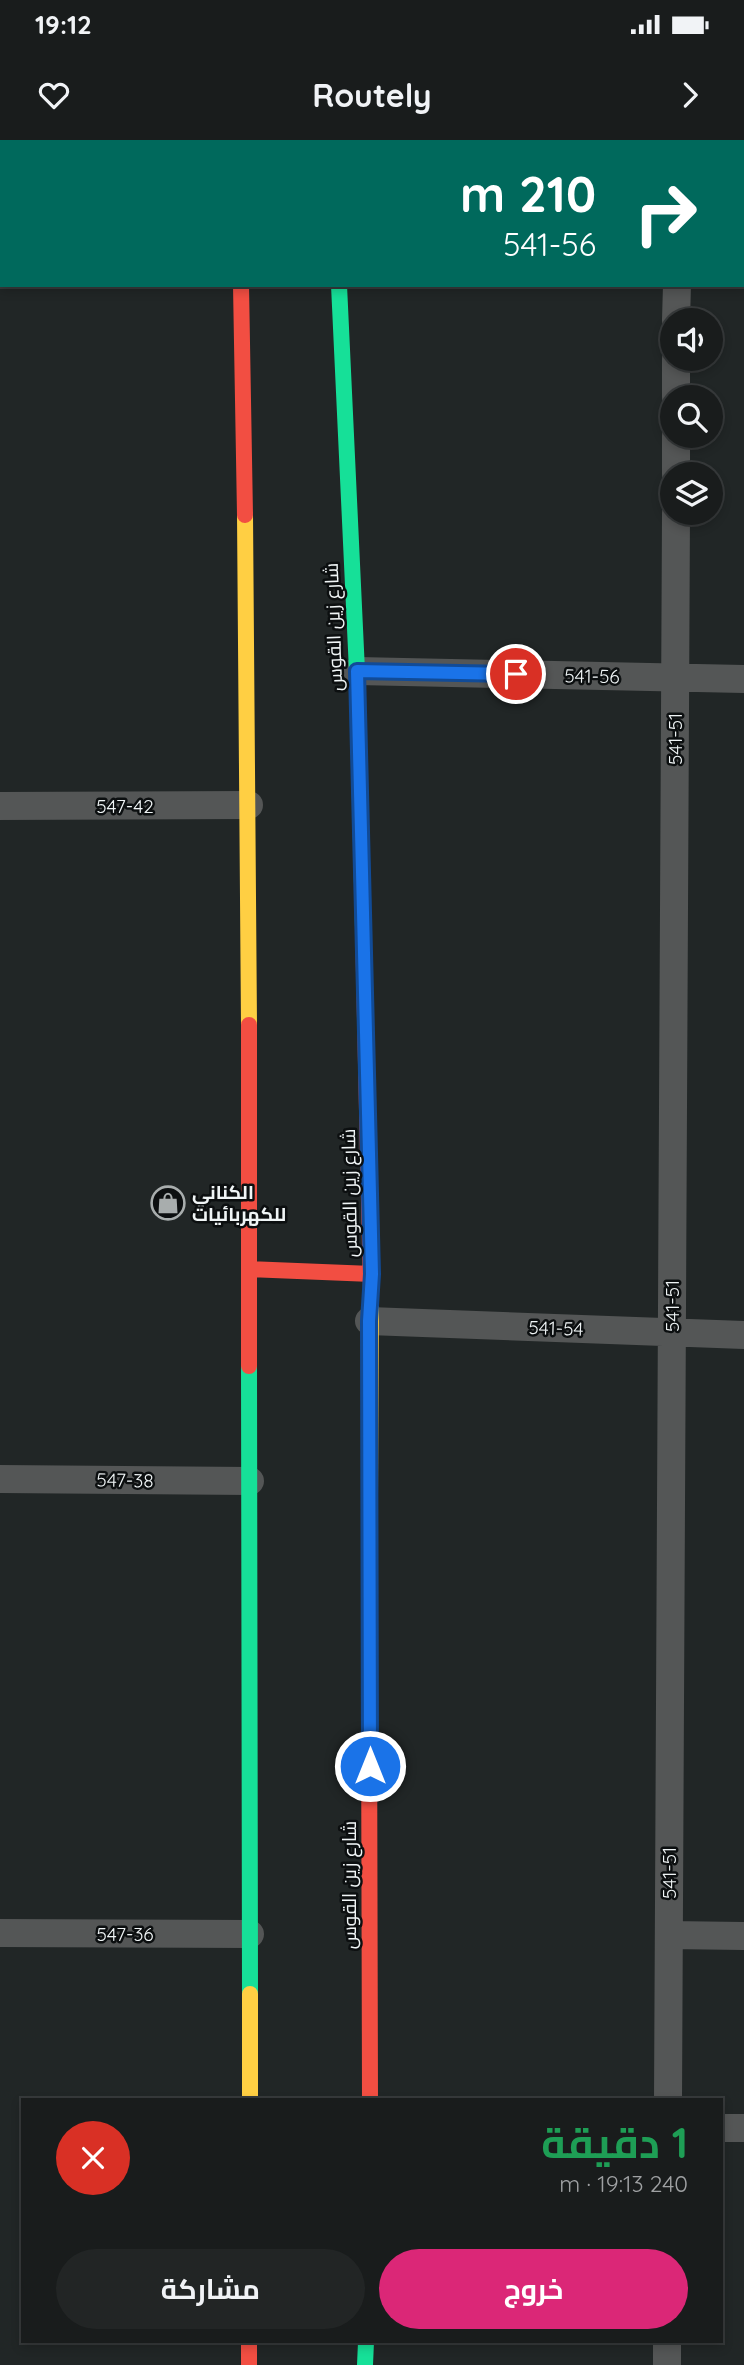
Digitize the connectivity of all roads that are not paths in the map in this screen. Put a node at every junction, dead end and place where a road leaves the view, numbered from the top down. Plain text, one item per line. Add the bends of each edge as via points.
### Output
1 (241, 287) edge
2 (339, 287) edge
3 (677, 287) edge
4 (677, 308) edge
5 (676, 525) edge
6 (357, 671) junction
7 (675, 678) junction
8 (744, 678) edge
9 (249, 805) junction
10 (0, 806) edge
11 (249, 1269) junction
12 (372, 1274) junction
13 (369, 1321) junction
14 (672, 1332) junction
15 (744, 1335) edge
16 (0, 1479) edge
17 (250, 1481) junction
18 (0, 1933) edge
19 (250, 1934) junction
20 (669, 1935) junction
21 (744, 1936) edge
22 (250, 2098) edge
23 (370, 2098) edge
24 (668, 2098) edge
25 (723, 2128) edge
26 (744, 2128) edge
27 (250, 2343) edge
28 (366, 2343) edge
29 (667, 2343) edge
30 (250, 2365) edge
31 (366, 2365) edge
32 (667, 2365) edge

1 - 9 main road
2 - 6 main road, شارع زين القوس
3 - 4 street
5 - 7 street, 541-51
6 - 7 street, 541-56
6 - 12 main road, شارع زين القوس
7 - 8 street, 541-56
7 - 14 street, 541-51
9 - 10 street, 547-42
9 - 11 main road
11 - 12 main road
11 - 17 main road
12 - 13 main road, شارع زين القوس
13 - 14 street, 541-54
13 - 23 main road, شارع زين القوس
14 - 15 street, 541-54
14 - 20 street, 541-51
16 - 17 street, 547-38
17 - 19 main road
18 - 19 street, 547-36
19 - 22 main road
20 - 21 street
20 - 24 street, 541-51
25 - 26 street
27 - 30 main road
28 - 31 main road
29 - 32 street

